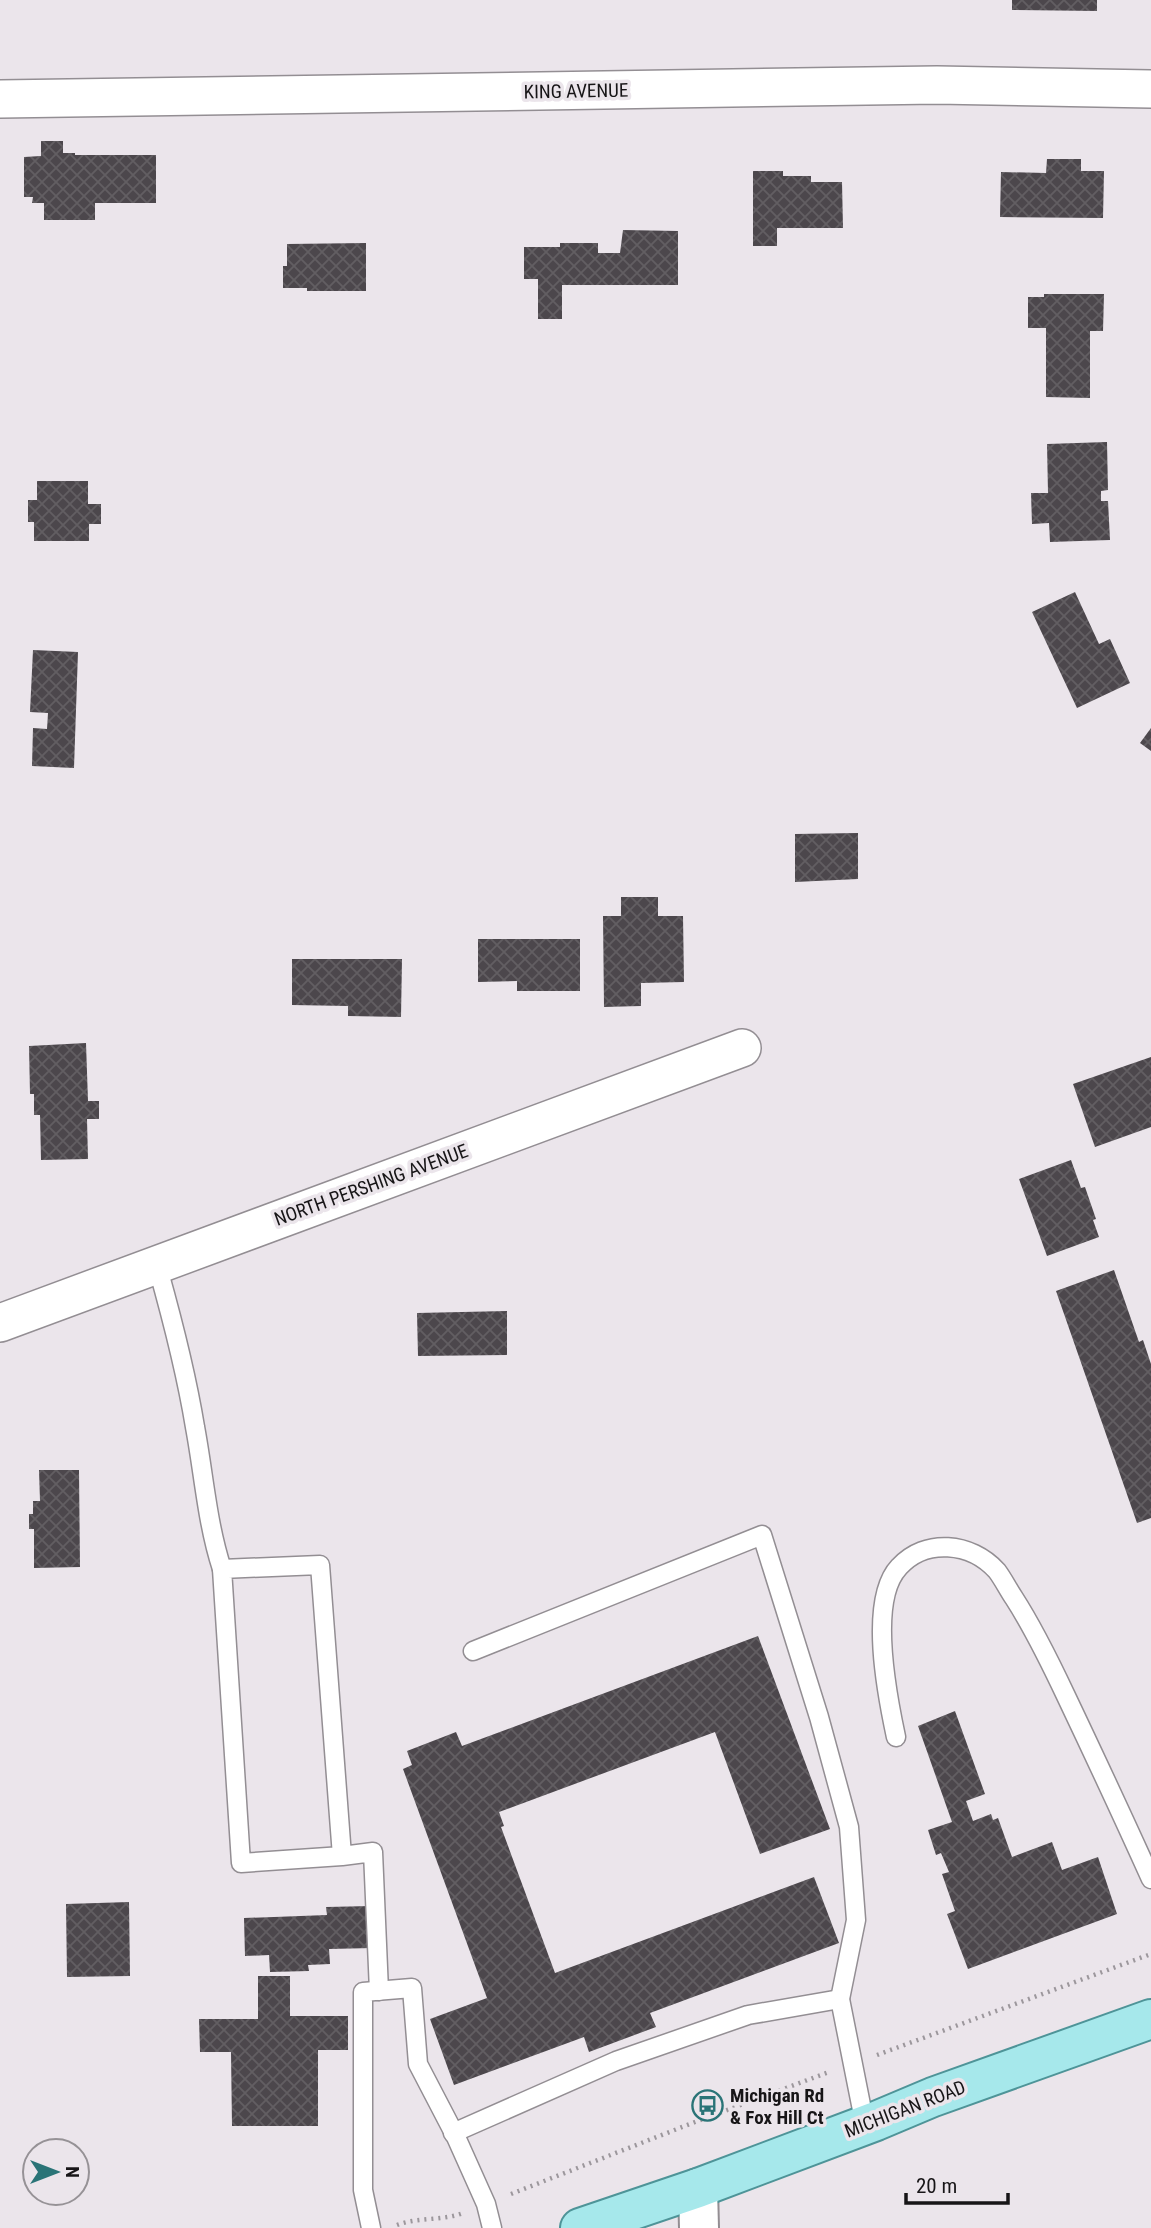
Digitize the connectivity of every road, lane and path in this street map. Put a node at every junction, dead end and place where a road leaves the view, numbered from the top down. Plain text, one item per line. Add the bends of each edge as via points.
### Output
1 (1151, 89) edge
2 (0, 99) edge
3 (742, 1048) dead end
4 (157, 1265) junction
5 (0, 1323) edge
6 (222, 1569) junction
7 (473, 1651) dead end
8 (896, 1737) dead end
9 (342, 1856) junction
10 (1151, 1879) edge
11 (1151, 1954) edge
12 (379, 1991) junction
13 (840, 1999) junction
14 (1150, 2022) edge
15 (852, 2064) junction
16 (865, 2125) junction
17 (453, 2133) junction
18 (698, 2188) junction
19 (486, 2204) junction
20 (371, 2228) edge
21 (390, 2228) edge
22 (492, 2228) edge
23 (580, 2228) edge
24 (699, 2228) edge

1 - 2 street, KING AVENUE via 937,85
3 - 4 street, NORTH PERSHING AVENUE
4 - 5 street, NORTH PERSHING AVENUE
4 - 6 lane via 195,1426 212,1541
6 - 9 lane via 320,1564
6 - 9 lane via 241,1863
7 - 13 lane via 762,1535 849,1827 856,1920
8 - 10 lane via 886,1691 882,1626 891,1575 917,1551 959,1548 996,1570 1036,1632
9 - 12 lane via 373,1852
11 - 15 path
12 - 17 lane via 412,1988 418,2064
12 - 20 lane via 363,1992 363,2190
13 - 15 lane
13 - 17 lane via 722,2024 616,2061
14 - 16 main road, MICHIGAN ROAD
15 - 16 lane
15 - 19 path
16 - 18 main road, MICHIGAN ROAD
17 - 19 lane
18 - 23 main road, MICHIGAN ROAD
18 - 24 street
19 - 21 path via 447,2219
19 - 22 lane

